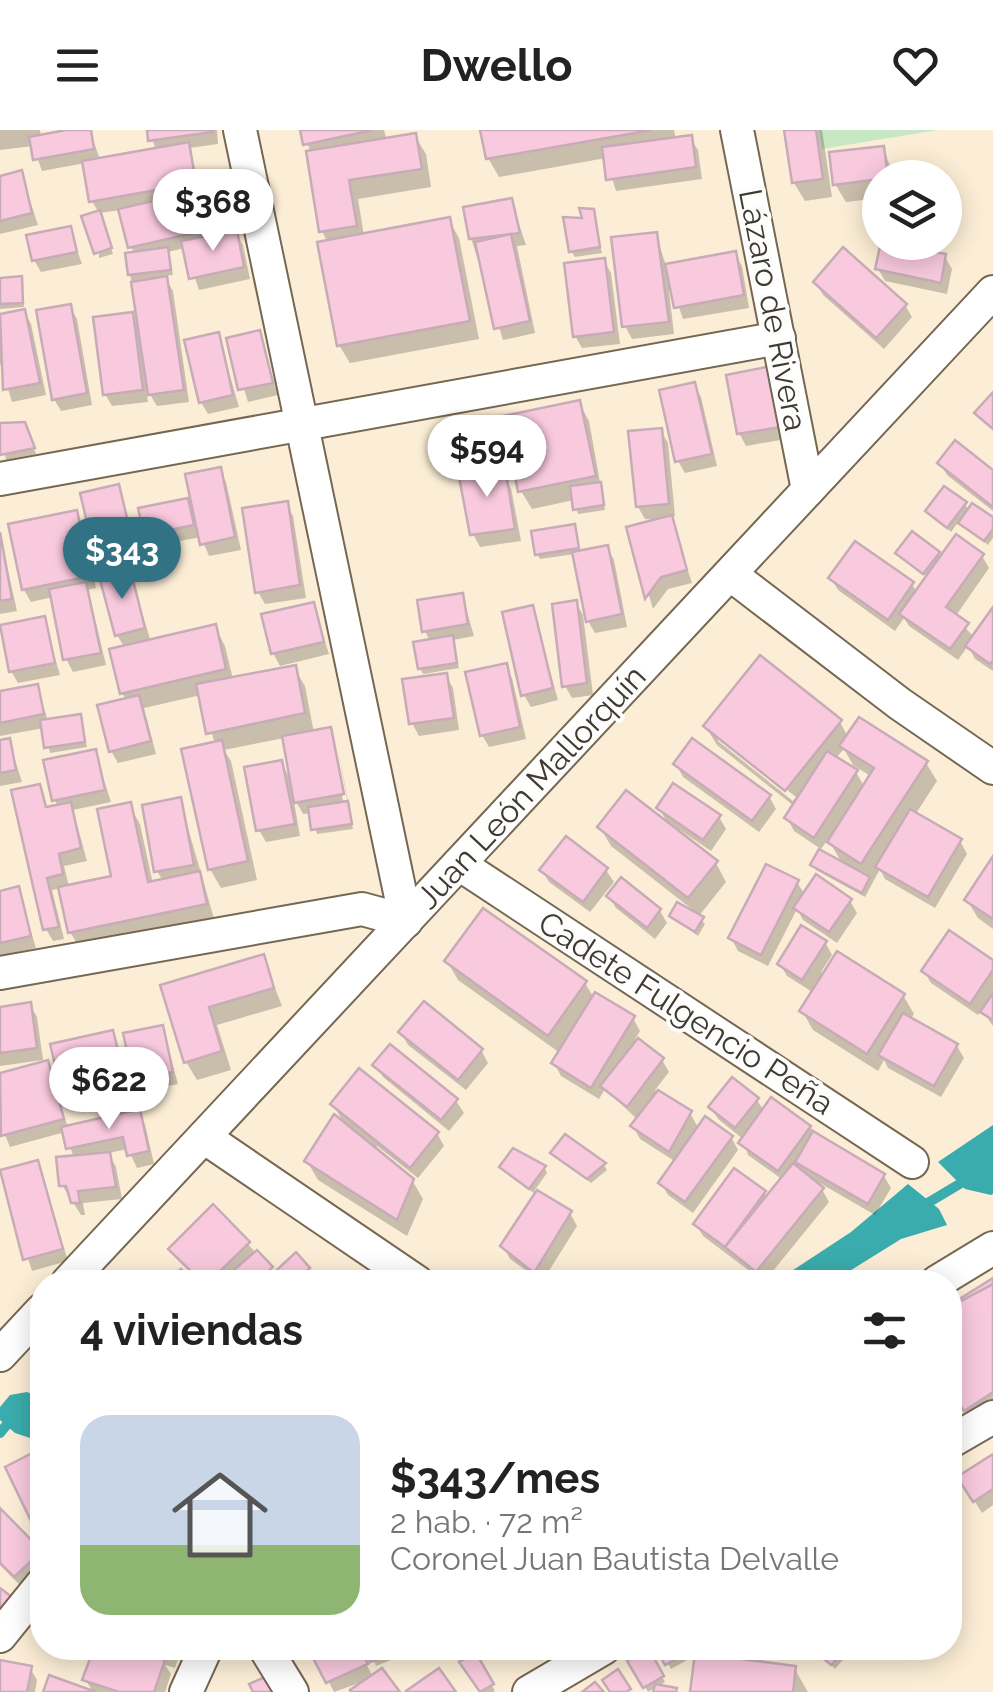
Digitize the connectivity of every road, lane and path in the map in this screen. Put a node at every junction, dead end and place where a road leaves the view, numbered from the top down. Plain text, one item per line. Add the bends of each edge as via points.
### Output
1 (240, 130) edge
2 (737, 130) edge
3 (993, 292) edge
4 (779, 338) junction
5 (300, 425) junction
6 (0, 479) edge
7 (808, 490) junction
8 (730, 574) junction
9 (993, 768) edge
10 (459, 864) junction
11 (406, 921) junction
12 (0, 974) edge
13 (204, 1136) junction
14 (912, 1162) dead end
15 (993, 1248) edge
16 (79, 1270) edge
17 (399, 1270) edge
18 (957, 1270) edge
19 (30, 1323) edge
20 (0, 1355) edge
21 (993, 1417) edge
22 (962, 1435) edge
23 (30, 1599) edge
24 (0, 1636) edge
25 (201, 1660) edge
26 (272, 1660) edge
27 (584, 1660) edge
28 (186, 1692) edge
29 (292, 1692) edge
30 (529, 1692) edge

1 - 5 street
2 - 4 street, Lázaro de Rivera
3 - 7 street, Juan León Mallorquín
4 - 5 street
4 - 7 street, Lázaro de Rivera
5 - 6 street
5 - 11 street
7 - 8 street, Juan León Mallorquín
8 - 9 street
8 - 10 street, Juan León Mallorquín
10 - 11 street, Juan León Mallorquín
10 - 14 street, Cadete Fulgencio Peña
11 - 12 street via 358,910
11 - 13 street, Juan León Mallorquín
13 - 16 street, Juan León Mallorquín
13 - 17 street
15 - 18 street
19 - 20 street
21 - 22 street
23 - 24 street
25 - 28 street
26 - 29 street
27 - 30 street

